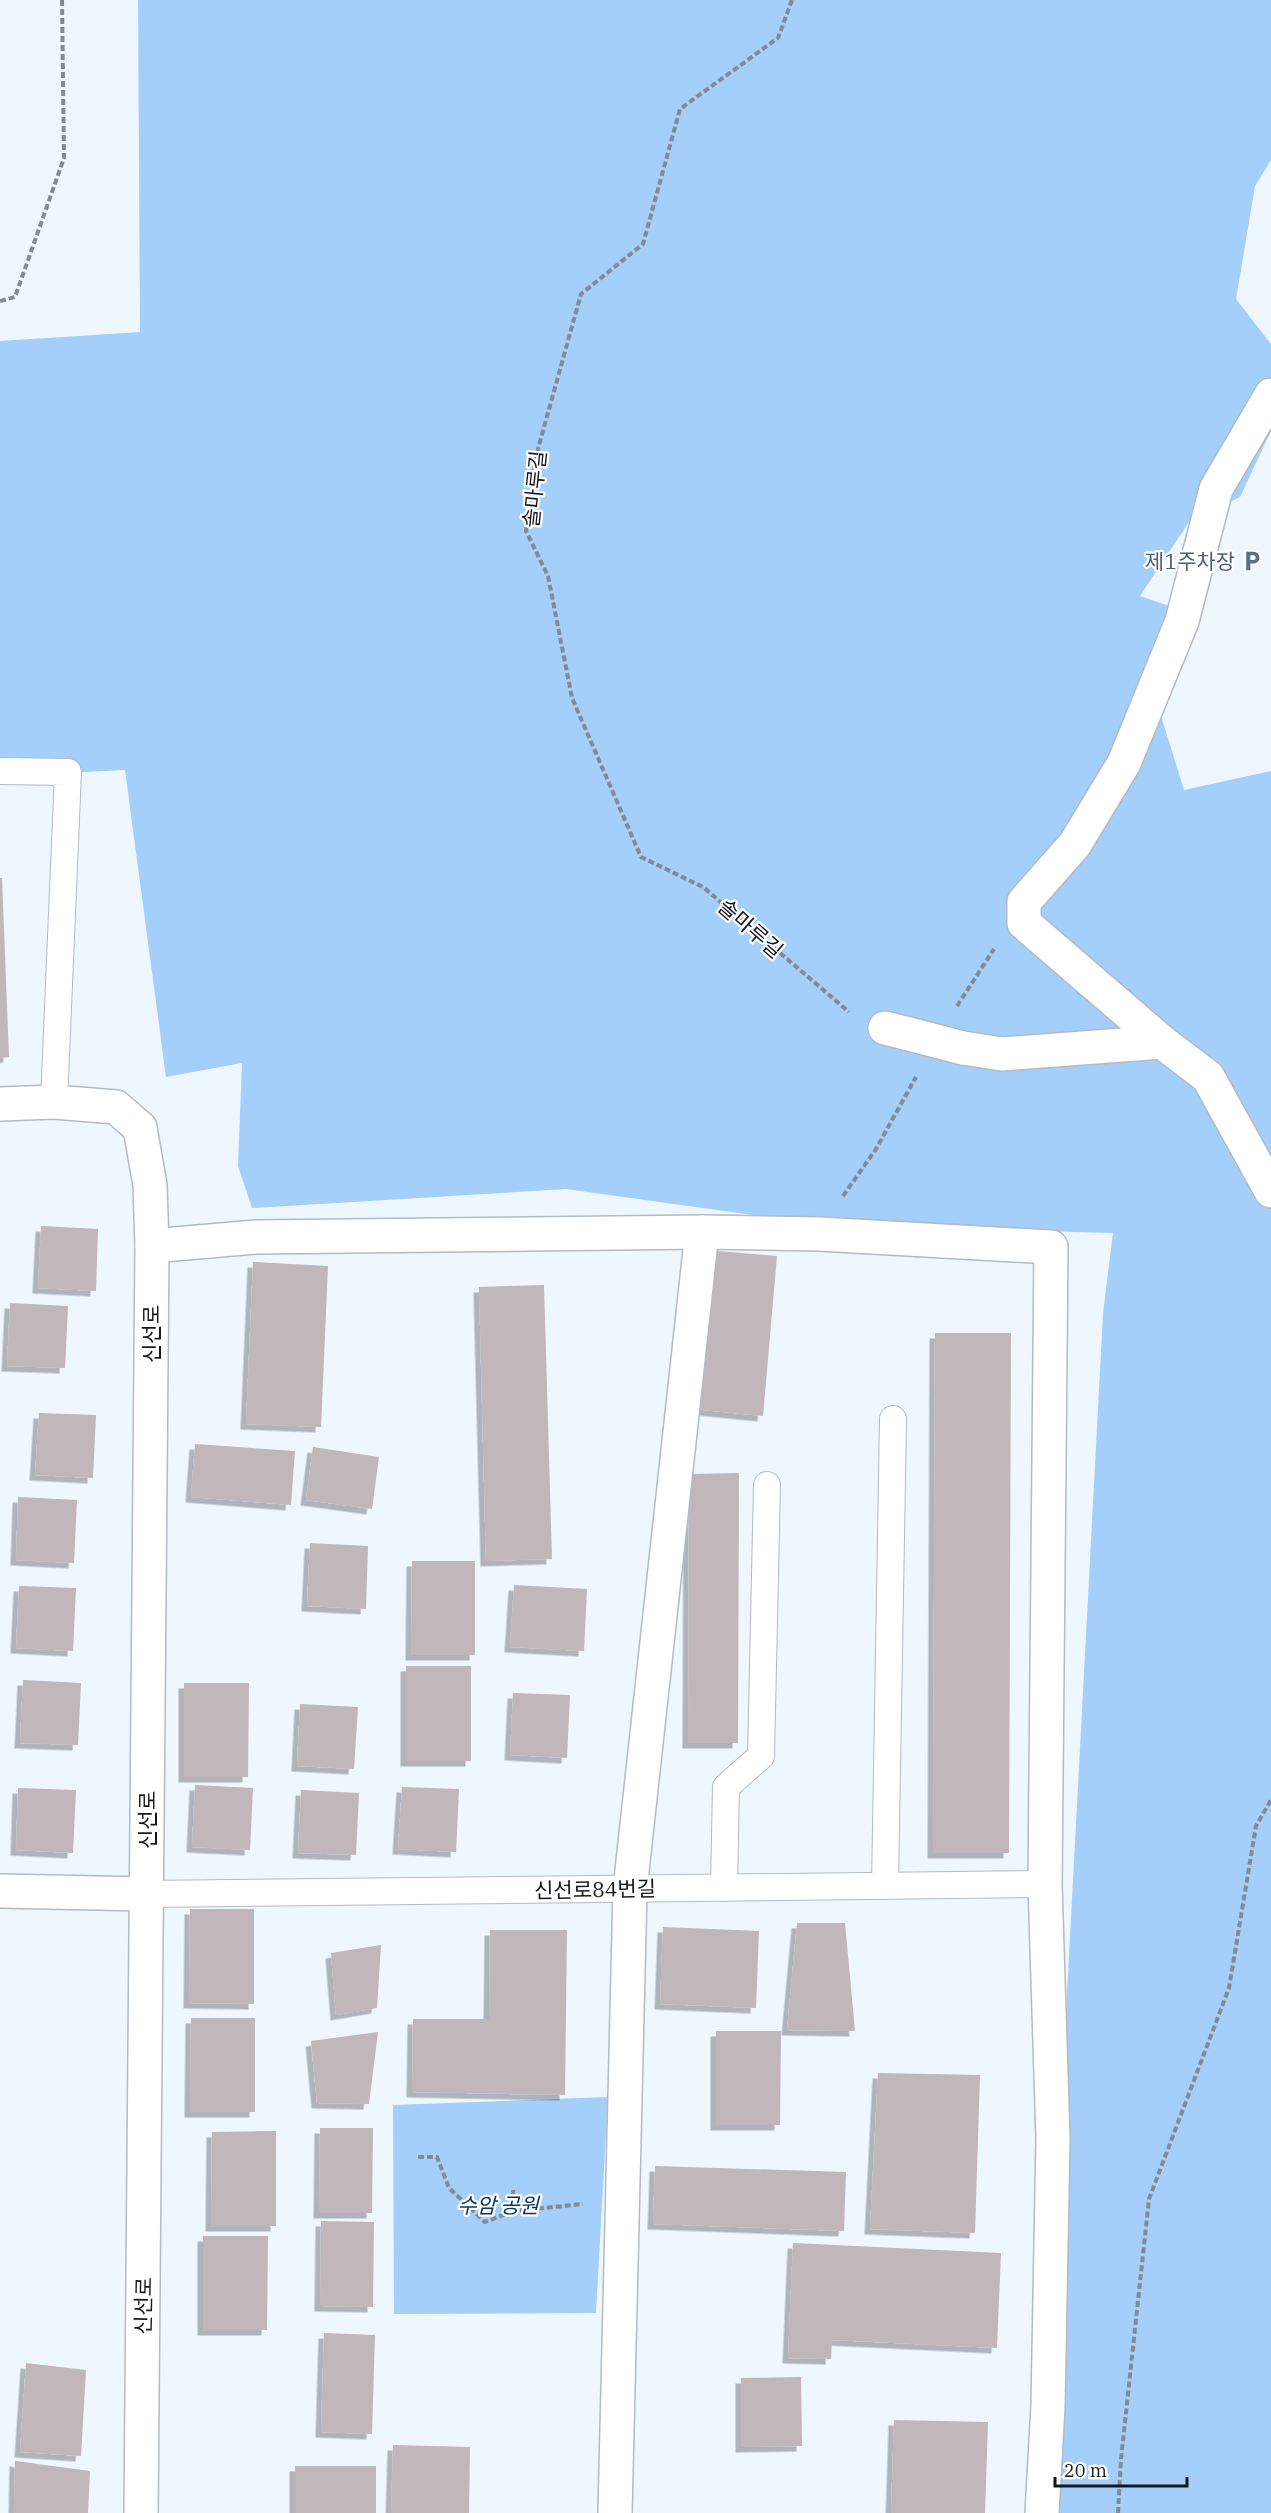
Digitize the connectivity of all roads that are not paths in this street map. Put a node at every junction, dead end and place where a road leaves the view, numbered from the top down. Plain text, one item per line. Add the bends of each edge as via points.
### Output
1 (1271, 395) edge
2 (0, 771) edge
3 (897, 1031) road end
4 (1162, 1042) junction
5 (54, 1102) junction
6 (0, 1104) edge
7 (1271, 1191) edge
8 (702, 1232) junction
9 (152, 1246) junction
10 (892, 1419) dead end
11 (767, 1485) dead end
12 (1045, 1884) junction
13 (885, 1886) junction
14 (724, 1888) junction
15 (630, 1889) junction
16 (0, 1891) edge
17 (146, 1894) junction
18 (141, 2513) edge
19 (615, 2513) edge
20 (1042, 2513) edge

1 - 4 street via 1216,489 1182,621 1124,763 1075,844 1024,902 1024,923
2 - 5 lane via 68,772
3 - 4 street, bridge via 963,1048 1002,1053
4 - 7 street via 1208,1077
5 - 6 street
5 - 9 street, 신선로 via 116,1107 140,1128 150,1185
8 - 9 street via 256,1237
8 - 12 street via 819,1234 1051,1247
8 - 15 street
9 - 17 street, 신선로
10 - 13 lane
11 - 14 lane via 761,1756 726,1787
12 - 13 lane, 신선로84번길
12 - 20 street via 1053,2138
13 - 14 lane, 신선로84번길
14 - 15 lane, 신선로84번길
15 - 17 lane, 신선로84번길
15 - 19 street
16 - 17 street
17 - 18 street, 신선로

